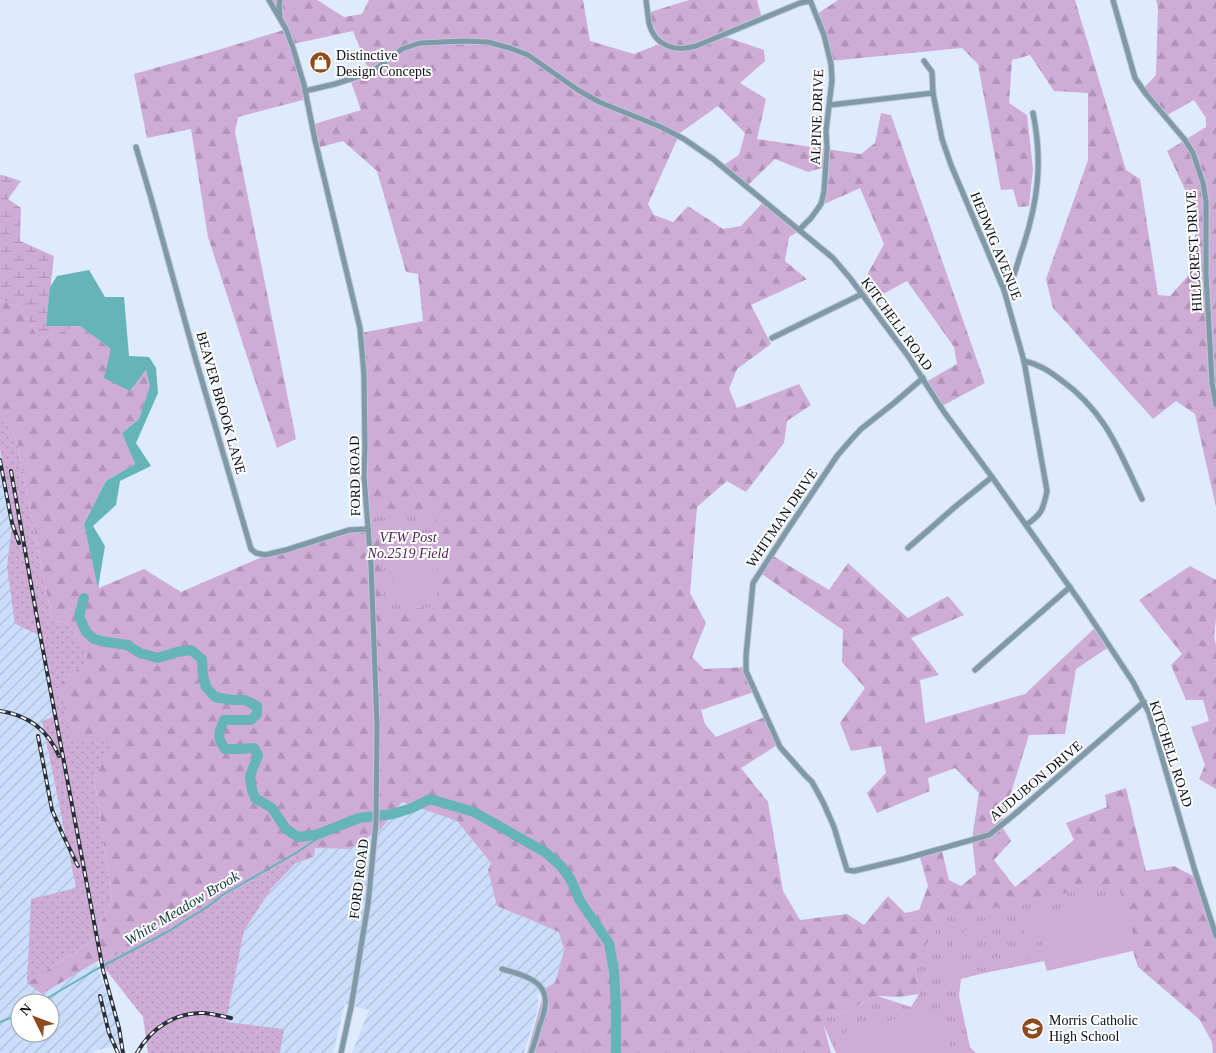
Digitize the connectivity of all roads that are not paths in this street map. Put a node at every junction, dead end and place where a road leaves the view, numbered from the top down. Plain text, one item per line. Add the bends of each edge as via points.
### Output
1 (268, 0) edge
2 (280, 0) edge
3 (646, 0) edge
4 (810, 0) edge
5 (1113, 0) edge
6 (280, 19) junction
7 (924, 61) dead end
8 (305, 91) junction
9 (933, 93) junction
10 (830, 105) junction
11 (1033, 113) dead end
12 (136, 147) dead end
13 (800, 230) junction
14 (1004, 290) junction
15 (862, 294) junction
16 (772, 338) dead end
17 (1024, 361) junction
18 (922, 378) junction
19 (1216, 405) edge
20 (992, 477) junction
21 (1142, 499) dead end
22 (1026, 525) junction
23 (368, 529) junction
24 (908, 548) dead end
25 (1070, 587) junction
26 (974, 670) dead end
27 (1144, 702) junction
28 (845, 864) joint
29 (1216, 936) edge
30 (502, 969) dead end
31 (341, 1053) edge
32 (531, 1053) edge

1 - 6 street, FORD ROAD
2 - 6 street
3 - 4 street via 649,23 655,36 667,46 678,49 696,46
4 - 10 street, ALPINE DRIVE via 831,64
5 - 19 street, HILLCREST DRIVE via 1135,78 1185,140 1203,184 1212,383
6 - 8 street, FORD ROAD via 293,48
7 - 9 street, HEDWIG AVENUE via 932,72
8 - 13 street, KITCHELL ROAD via 360,76 377,68 402,48 420,43 464,41 500,44 528,55 599,102 684,139
8 - 23 street, FORD ROAD via 360,328
9 - 10 street
9 - 14 street, HEDWIG AVENUE via 951,165
10 - 13 street, ALPINE DRIVE via 824,192 821,204
11 - 14 street via 1039,158 1038,182 1030,225 1013,278
12 - 23 street, BEAVER BROOK LANE via 251,549 265,554 348,530
13 - 15 street, KITCHELL ROAD via 833,258
14 - 17 street, HEDWIG AVENUE
15 - 16 street
15 - 18 street, KITCHELL ROAD
17 - 21 street via 1052,373 1090,405 1108,429
17 - 22 street, HEDWIG AVENUE via 1047,491 1044,508
18 - 20 street, KITCHELL ROAD
18 - 28 street, WHITMAN DRIVE via 848,442 753,582 746,671 780,747 812,782 823,802
20 - 22 street, KITCHELL ROAD
20 - 24 street
22 - 25 street, KITCHELL ROAD
23 - 31 street, FORD ROAD via 377,726 376,822 367,913
25 - 26 street
25 - 27 street, KITCHELL ROAD
27 - 28 street, AUDUBON DRIVE via 989,835 854,871 847,870
27 - 29 street, KITCHELL ROAD
30 - 32 street via 536,982 544,995 546,1009

